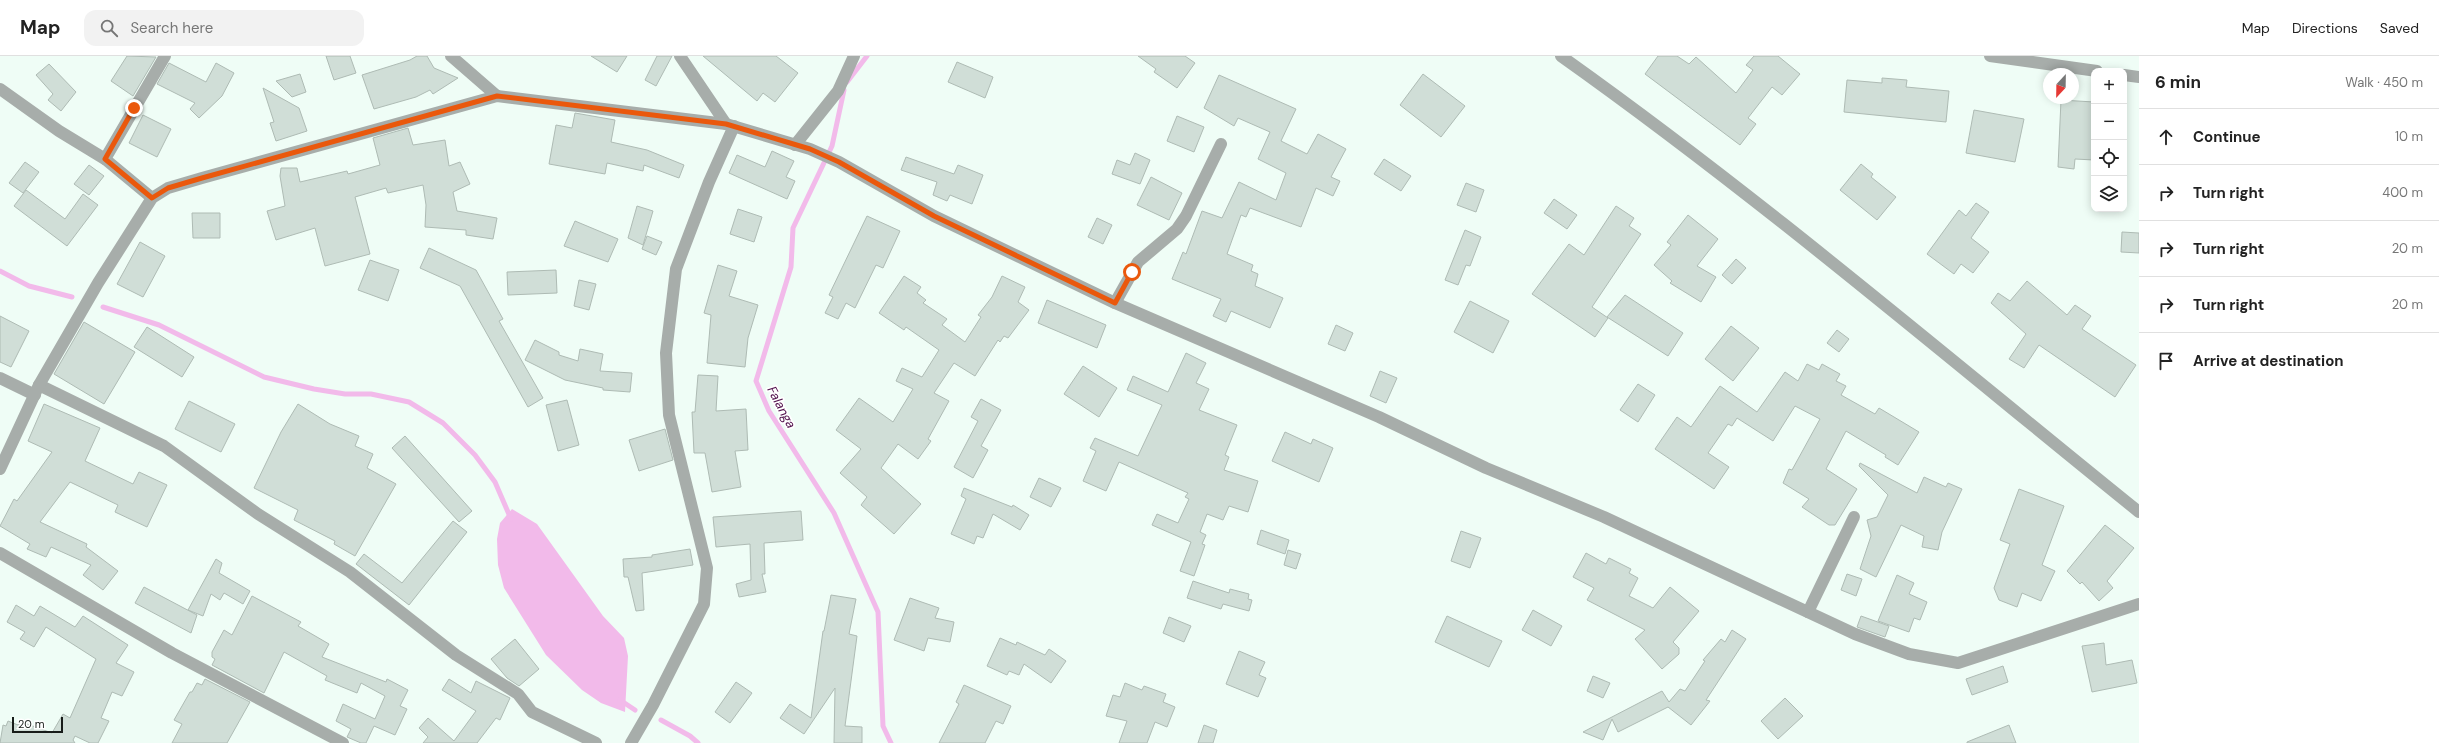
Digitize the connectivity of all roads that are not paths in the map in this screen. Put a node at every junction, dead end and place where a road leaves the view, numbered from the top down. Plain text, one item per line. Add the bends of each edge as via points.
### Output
1 (165, 56) edge
2 (451, 56) edge
3 (680, 56) edge
4 (854, 56) edge
5 (1561, 56) edge
6 (1990, 56) edge
7 (2091, 70) edge
8 (2127, 75) edge
9 (2139, 77) edge
10 (0, 89) edge
11 (497, 96) junction
12 (730, 125) junction
13 (1221, 144) dead end
14 (795, 145) junction
15 (105, 159) junction
16 (152, 198) junction
17 (1115, 303) junction
18 (0, 378) edge
19 (37, 390) junction
20 (0, 469) edge
21 (2139, 512) edge
22 (1854, 517) dead end
23 (0, 554) edge
24 (2139, 604) edge
25 (1808, 612) junction
26 (343, 743) edge
27 (596, 743) edge
28 (631, 743) edge

1 - 15 street
2 - 11 street
3 - 12 street
4 - 14 street via 838,91
5 - 21 street via 1661,130 1904,319
6 - 7 street
8 - 9 street
10 - 15 street via 59,132
11 - 12 street
11 - 16 street via 168,188
12 - 14 street
12 - 28 street via 676,269 666,353 668,415 707,568 704,604 651,710
13 - 17 street via 1186,216 1177,229 1138,262
14 - 17 street via 839,162 934,216
15 - 16 street
16 - 19 street via 102,277
17 - 25 street via 1379,417 1486,468 1604,518
18 - 19 street
19 - 20 street
19 - 27 street via 164,446 258,514 350,572 456,655 518,694 532,712
22 - 25 street
23 - 26 street via 172,653
24 - 25 street via 1958,663 1909,654 1855,634

